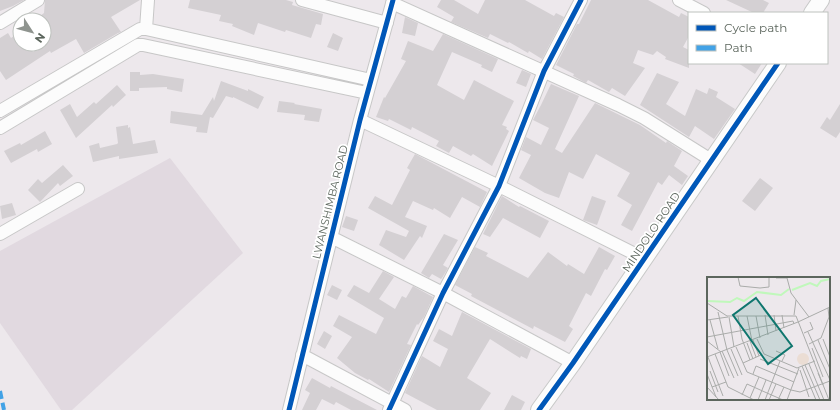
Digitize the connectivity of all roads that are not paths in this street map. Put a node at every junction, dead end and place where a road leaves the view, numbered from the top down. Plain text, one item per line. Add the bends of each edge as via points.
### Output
1 (38, 0) edge
2 (148, 0) edge
3 (302, 0) edge
4 (581, 0) edge
5 (679, 0) edge
6 (821, 0) edge
7 (392, 1) edge
8 (702, 12) edge
9 (813, 12) edge
10 (0, 23) edge
11 (387, 23) junction
12 (146, 29) junction
13 (777, 64) edge
14 (544, 72) junction
15 (371, 80) junction
16 (367, 93) junction
17 (0, 111) edge
18 (360, 120) junction
19 (0, 128) edge
20 (711, 160) junction
21 (499, 186) junction
22 (78, 189) dead end
23 (0, 234) edge
24 (331, 237) junction
25 (645, 259) junction
26 (443, 292) junction
27 (302, 355) junction
28 (573, 363) junction
29 (391, 407) edge
30 (289, 410) edge
31 (405, 410) edge
32 (539, 410) edge

1 - 10 street
2 - 12 street
3 - 11 street
4 - 14 street
5 - 8 street
6 - 9 street
7 - 11 street, LWANSHIMBA ROAD
7 - 14 street
11 - 15 street, LWANSHIMBA ROAD
12 - 15 street
12 - 17 street via 134,31
13 - 20 street, MINDOLO ROAD
14 - 20 street via 644,118
14 - 21 street
15 - 16 street, LWANSHIMBA ROAD
16 - 18 street, LWANSHIMBA ROAD
16 - 19 street via 138,45
18 - 21 street
18 - 24 street, LWANSHIMBA ROAD
20 - 25 street, MINDOLO ROAD
21 - 25 street
21 - 26 street
22 - 23 street
24 - 26 street
24 - 27 street, LWANSHIMBA ROAD
25 - 28 street, MINDOLO ROAD
26 - 28 street
26 - 29 street
27 - 29 street
27 - 30 street, LWANSHIMBA ROAD
28 - 32 street, MINDOLO ROAD
29 - 31 street

